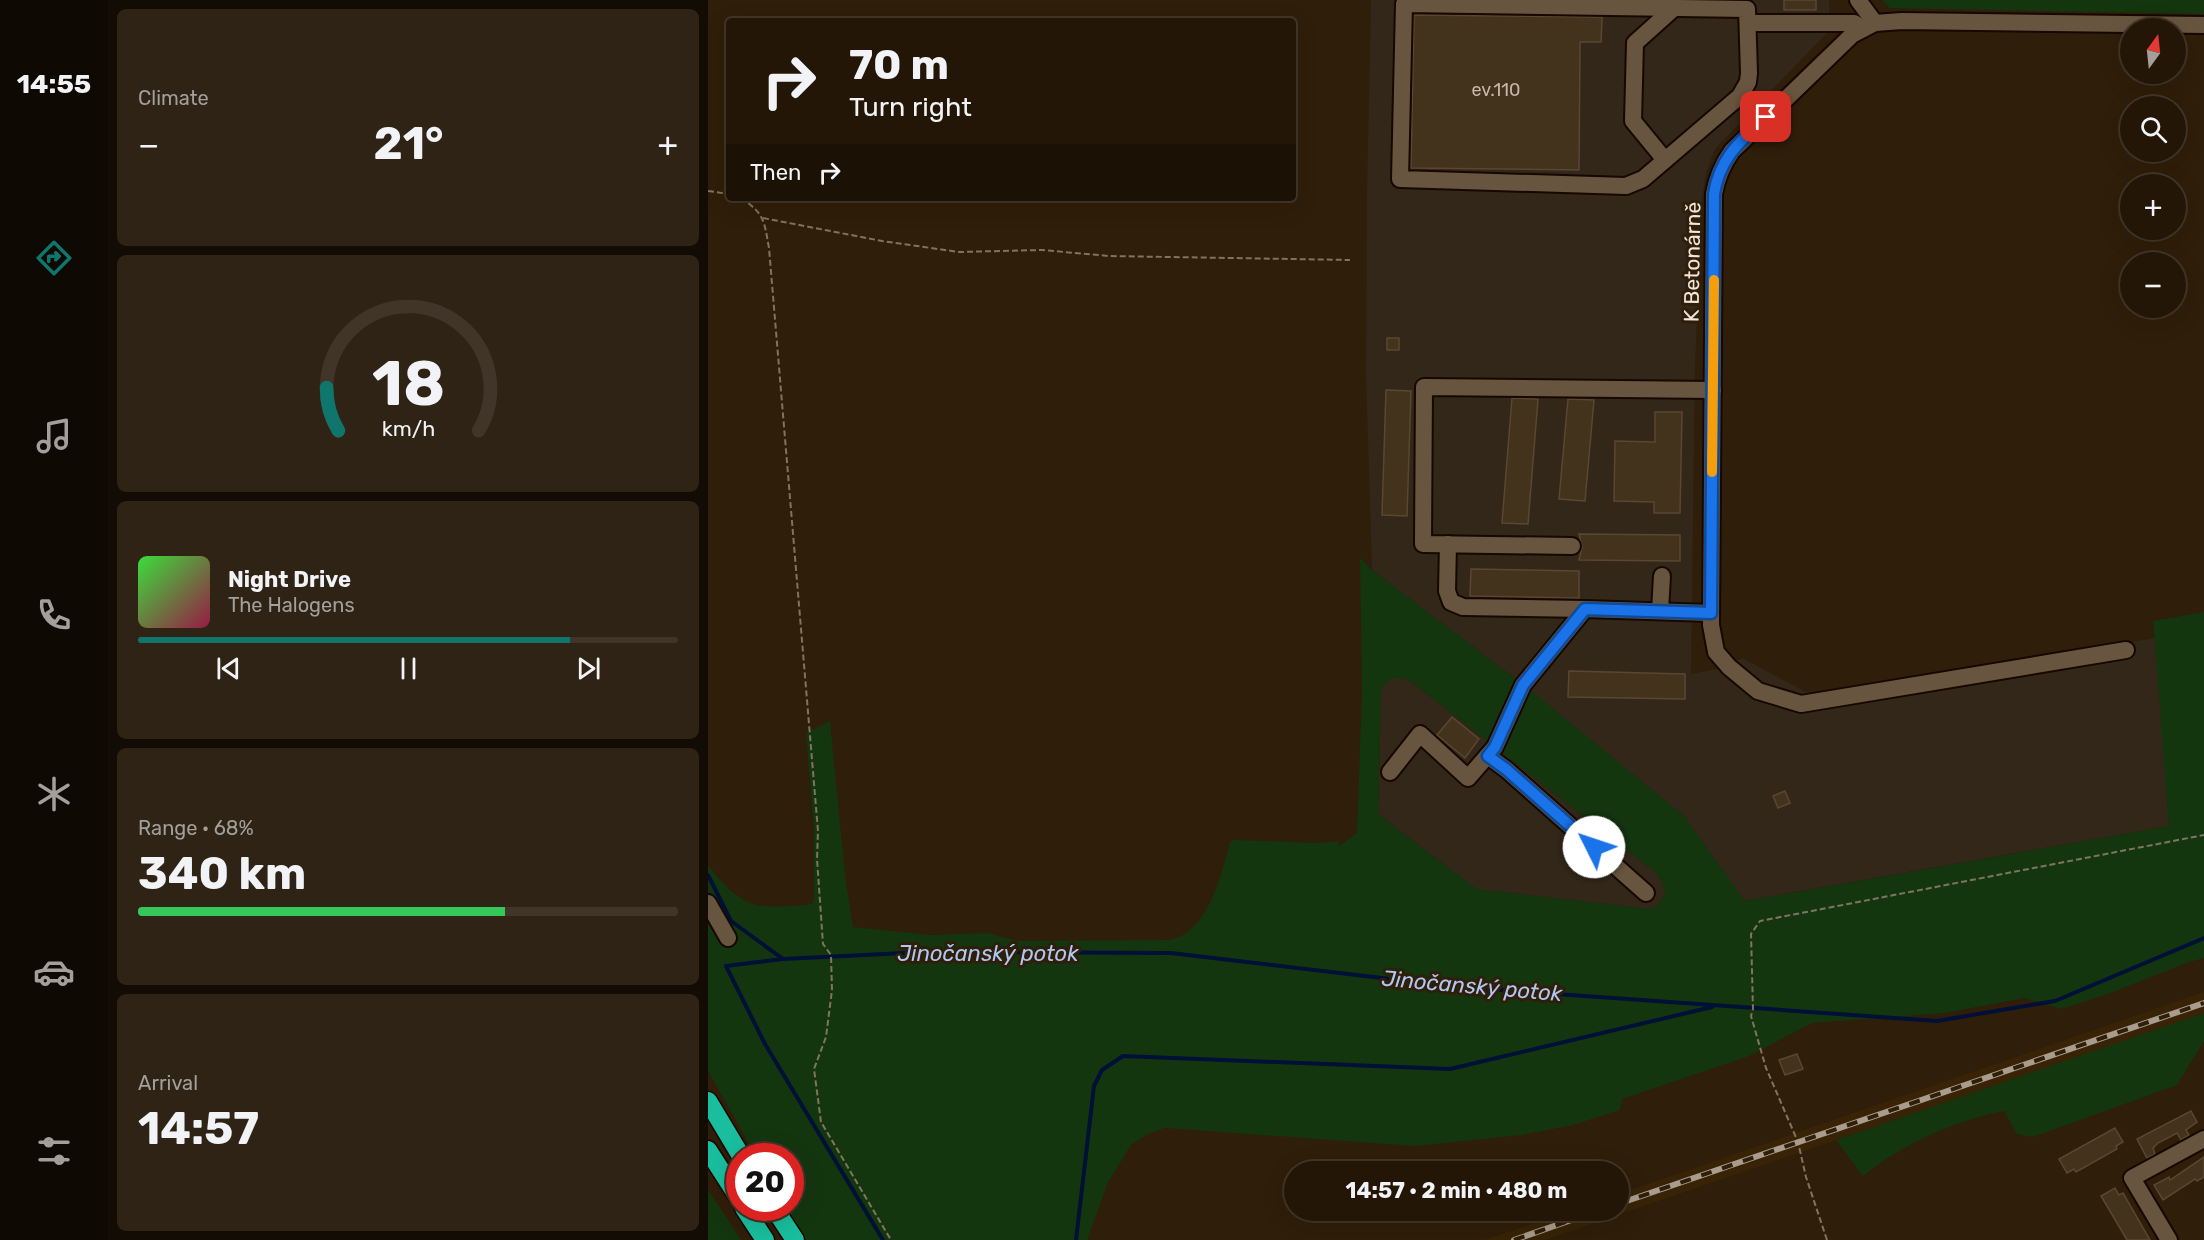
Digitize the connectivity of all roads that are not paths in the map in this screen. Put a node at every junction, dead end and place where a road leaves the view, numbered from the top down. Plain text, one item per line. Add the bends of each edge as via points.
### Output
1 (1858, 0) edge
2 (1674, 8) junction
3 (1748, 23) junction
4 (2204, 25) edge
5 (1869, 26) junction
6 (1665, 160) junction
7 (1713, 390) junction
8 (1448, 544) junction
9 (1572, 546) dead end
10 (1662, 576) dead end
11 (1585, 609) junction
12 (1660, 611) junction
13 (1711, 613) junction
14 (2126, 650) dead end
15 (1488, 756) junction
16 (1390, 772) dead end
17 (1646, 893) dead end
18 (708, 903) edge
19 (728, 938) dead end
20 (708, 1101) edge
21 (2204, 1138) edge
22 (733, 1143) edge
23 (708, 1150) edge
24 (726, 1178) edge
25 (753, 1221) edge
26 (783, 1221) edge
27 (765, 1240) edge
28 (795, 1240) edge
29 (2169, 1240) edge

1 - 5 street
2 - 3 street via 1747,9
2 - 6 street via 1635,43 1632,121
2 - 6 street via 1404,4 1400,179 1626,186
3 - 5 street
3 - 6 street via 1749,73 1744,90
4 - 5 street via 1902,21
5 - 7 street, K Betonárně via 1851,35 1732,150 1722,165 1714,194
7 - 8 street via 1425,387 1423,544
7 - 13 street, K Betonárně
8 - 9 street
8 - 11 street via 1446,591 1451,602 1463,607
10 - 12 street
11 - 12 street
11 - 15 street via 1523,685
12 - 13 street
13 - 14 street, K Betonárně via 1716,652 1730,667 1758,691 1801,704
15 - 16 street via 1468,778 1420,734
15 - 17 street
18 - 19 street
20 - 22 highway
21 - 29 street via 2132,1178
23 - 24 highway
25 - 27 highway
26 - 28 highway

